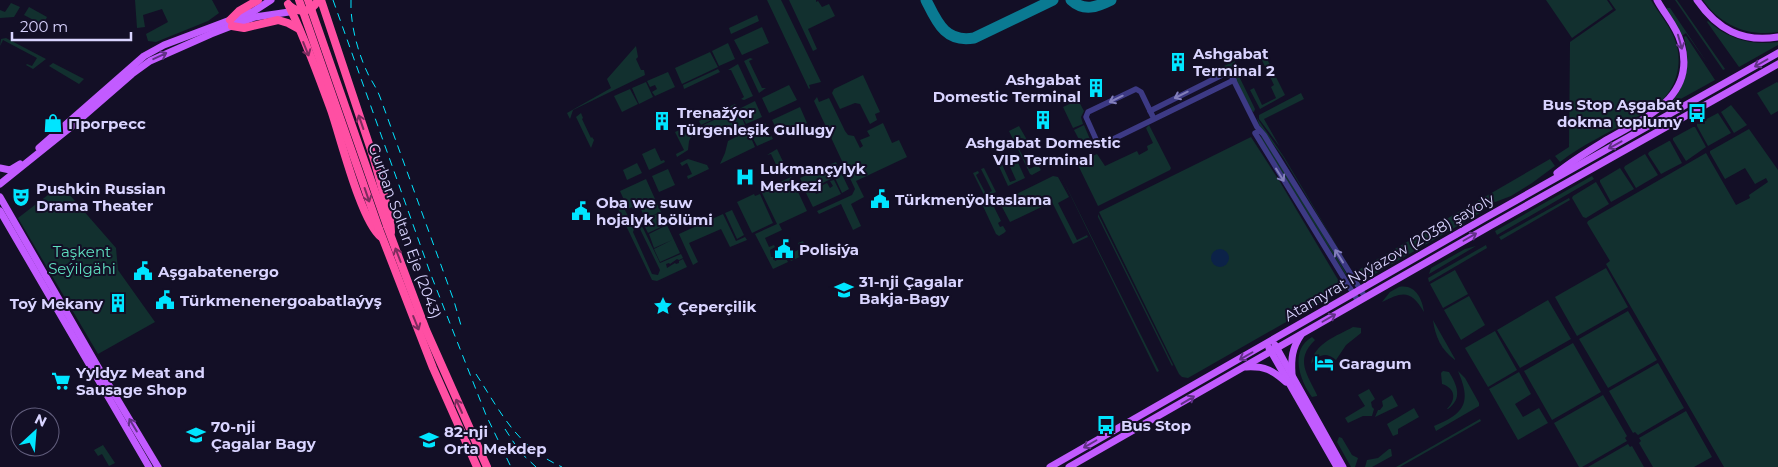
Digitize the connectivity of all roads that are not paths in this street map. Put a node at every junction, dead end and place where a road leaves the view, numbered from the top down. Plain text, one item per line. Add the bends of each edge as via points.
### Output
1 (258, 0) edge
2 (270, 0) edge
3 (299, 0) edge
4 (308, 0) edge
5 (319, 0) edge
6 (1657, 0) edge
7 (1696, 0) edge
8 (291, 6) edge
9 (231, 23) junction
10 (299, 29) junction
11 (1778, 37) edge
12 (1778, 53) edge
13 (1778, 64) edge
14 (1234, 80) junction
15 (1150, 111) junction
16 (1152, 120) junction
17 (0, 168) edge
18 (0, 173) edge
19 (0, 178) edge
20 (0, 184) edge
21 (1545, 184) junction
22 (0, 197) edge
23 (0, 211) edge
24 (382, 231) junction
25 (391, 236) junction
26 (1357, 292) junction
27 (1365, 297) junction
28 (1358, 301) junction
29 (1302, 333) junction
30 (1272, 346) junction
31 (1243, 367) junction
32 (1292, 377) junction
33 (1290, 386) junction
34 (149, 467) edge
35 (158, 467) edge
36 (477, 467) edge
37 (487, 467) edge
38 (1050, 467) edge
39 (1069, 467) edge
40 (1337, 467) edge
41 (1343, 467) edge

1 - 9 highway via 239,11
2 - 9 main road
3 -> 24 highway, Gurban Soltan Eje (2043), bridge
4 - 24 highway, Gurban Soltan Eje (2043), bridge
5 - 8 highway via 305,11
25 -> 5 highway via 390,217 373,156
6 -> 21 main road via 1683,47 1683,71 1674,93 1656,112 1576,158
7 - 11 main road via 1715,22 1728,30 1751,38
8 - 9 main road
8 - 10 highway
9 - 10 highway via 244,28 278,20
9 - 17 main road via 164,45 144,56 15,168
20 -> 9 main road via 150,61
10 -> 24 highway via 361,202 374,231
12 -> 21 main road, Atamyrat Nyýazow (2038) şaýoly
27 -> 13 main road, Atamyrat Nyýazow (2038) şaýoly
14 -> 15 street via 1231,75 1224,74
14 - 16 street
14 - 26 street via 1257,132
15 - 16 street
15 -> 16 street via 1136,89 1088,112 1086,121 1099,146
18 - 19 main road
21 - 26 main road, Atamyrat Nyýazow (2038) şaýoly
35 -> 22 main road
23 - 34 main road
24 - 25 highway, Gurban Soltan Eje (2043)
24 -> 36 highway, Gurban Soltan Eje (2043) via 433,368
37 -> 25 highway, Gurban Soltan Eje (2043) via 430,338
26 - 27 street
26 - 28 street
26 - 30 main road, Atamyrat Nyýazow (2038) şaýoly
27 - 28 main road, Atamyrat Nyýazow (2038) şaýoly
29 -> 28 main road, Atamyrat Nyýazow (2038) şaýoly
29 - 30 main road, Atamyrat Nyýazow (2038) şaýoly
29 - 32 main road via 1294,344
30 - 31 main road, Atamyrat Nyýazow (2038) şaýoly
30 - 32 main road
30 - 33 main road
30 -> 38 main road, Atamyrat Nyýazow (2038) şaýoly
31 - 33 main road via 1264,367
39 -> 31 main road, Atamyrat Nyýazow (2038) şaýoly
32 - 41 main road
33 - 40 main road

